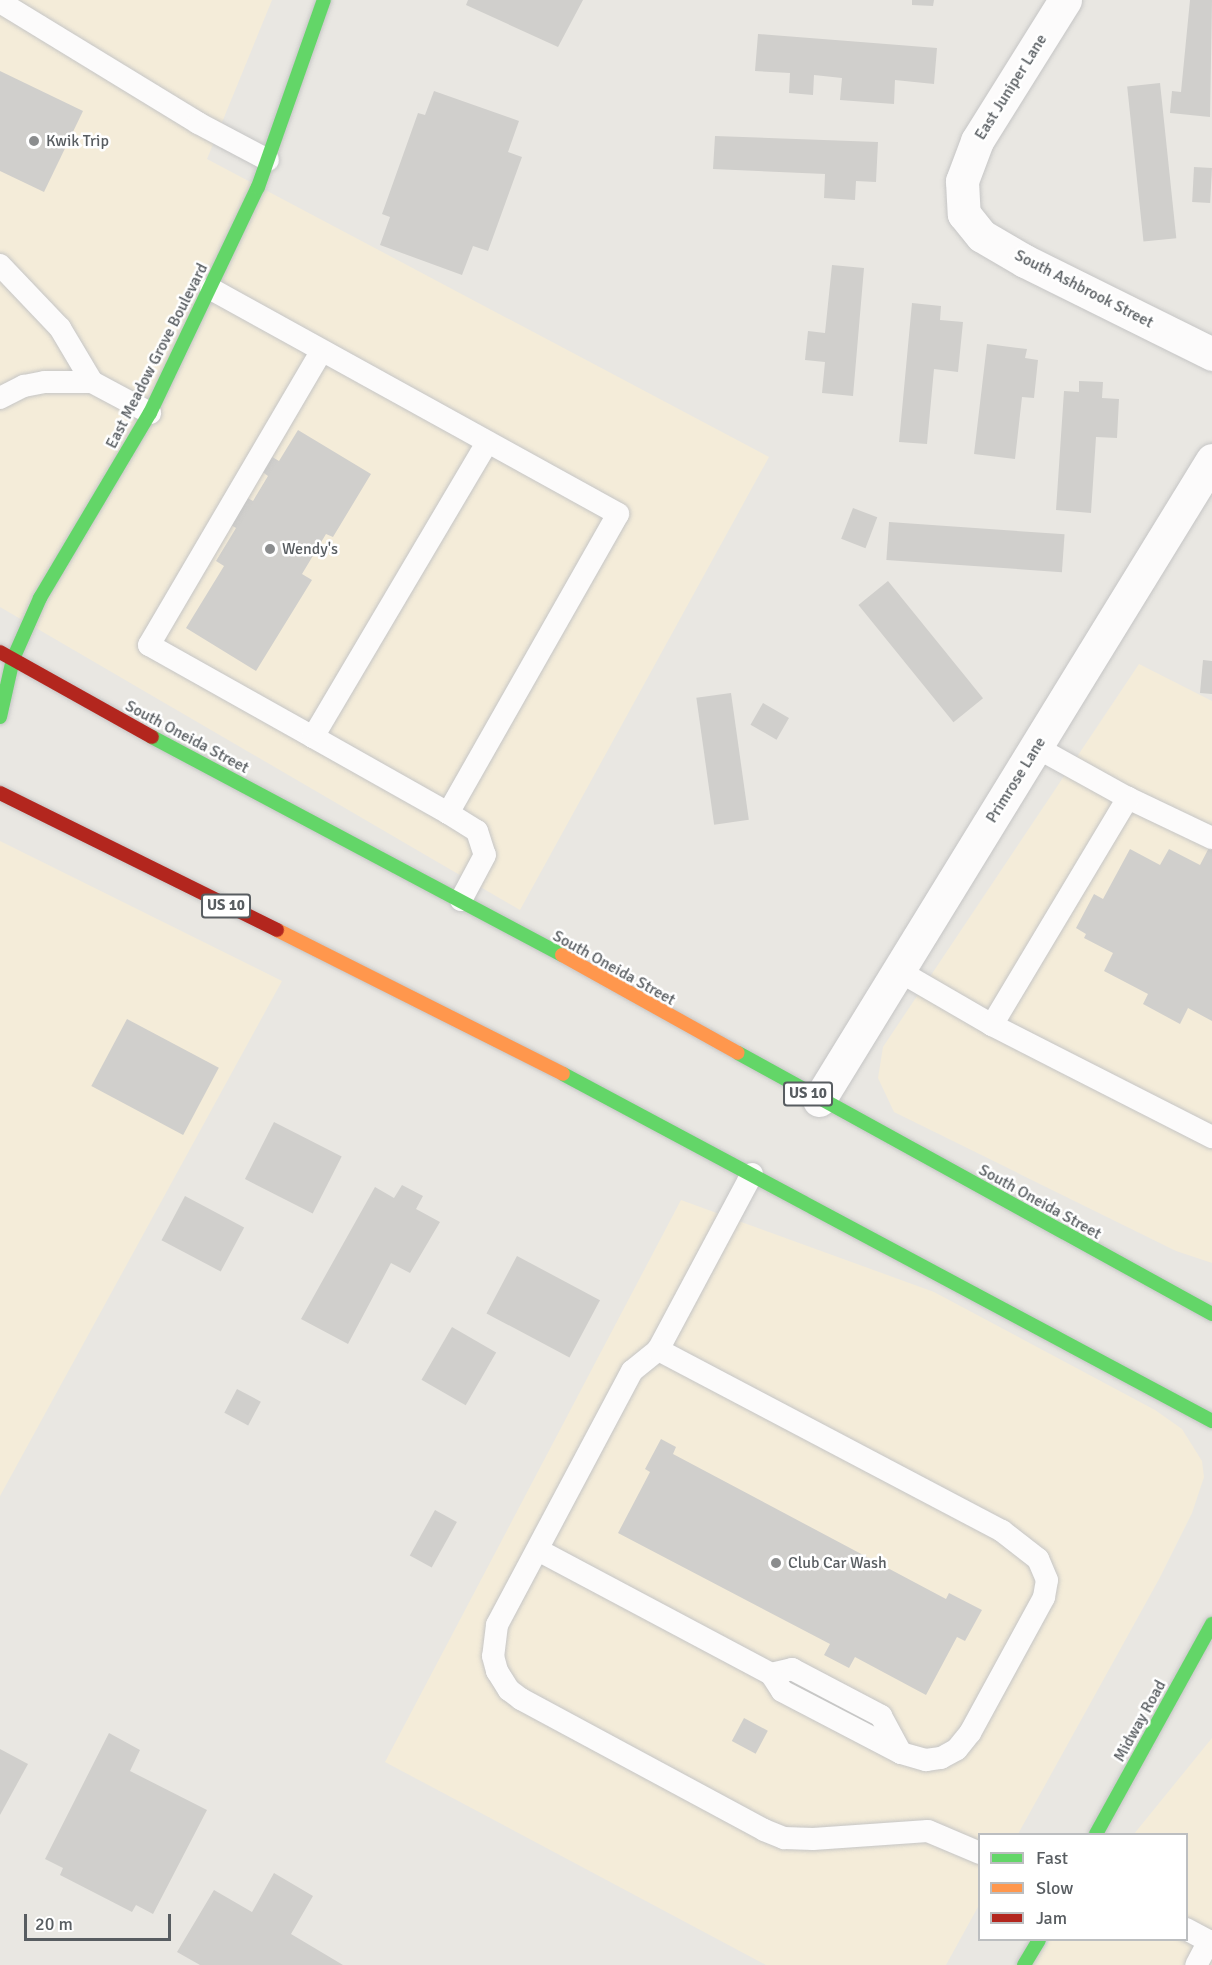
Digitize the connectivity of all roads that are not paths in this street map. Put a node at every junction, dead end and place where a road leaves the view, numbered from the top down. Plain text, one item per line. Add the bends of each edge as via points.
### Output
1 (324, 0) edge
2 (1065, 0) edge
3 (0, 2) edge
4 (268, 160) junction
5 (964, 214) joint
6 (0, 265) edge
7 (211, 289) junction
8 (321, 352) junction
9 (1212, 354) edge
10 (92, 382) junction
11 (0, 398) edge
12 (150, 413) junction
13 (487, 443) junction
14 (1212, 460) edge
15 (0, 652) edge
16 (7, 661) edge
17 (0, 717) edge
18 (313, 737) junction
19 (1036, 747) junction
20 (0, 793) edge
21 (1128, 798) junction
22 (448, 813) junction
23 (1212, 838) edge
24 (461, 900) junction
25 (898, 970) junction
26 (993, 1025) junction
27 (819, 1100) junction
28 (1212, 1137) edge
29 (752, 1174) junction
30 (1212, 1314) edge
31 (658, 1350) junction
32 (1212, 1420) edge
33 (538, 1550) junction
34 (1212, 1624) edge
35 (1097, 1833) edge
36 (978, 1852) edge
37 (1188, 1930) edge
38 (1038, 1941) edge
39 (1211, 1941) edge
40 (1024, 1965) edge
41 (1196, 1965) edge

1 - 4 main road, East Meadow Grove Boulevard
2 - 5 street, East Juniper Lane via 976,141 962,182
3 - 4 lane via 198,123
4 - 7 main road, East Meadow Grove Boulevard
5 - 9 street, South Ashbrook Street via 982,236 1025,261
6 - 10 lane via 60,328
7 - 8 lane
7 - 12 main road, East Meadow Grove Boulevard
8 - 13 lane
8 - 18 lane via 149,645
10 - 11 lane via 45,382 24,386
10 - 12 lane
12 - 16 main road, East Meadow Grove Boulevard
13 - 18 lane
13 - 22 lane via 618,514
14 - 19 street, Primrose Lane
15 - 16 main road, South Oneida Street / US 10
16 - 17 main road, East Meadow Grove Boulevard
16 - 24 main road, South Oneida Street / US 10
18 - 22 lane
19 - 21 lane
19 - 25 street, Primrose Lane
20 - 29 main road, US 10 via 412,996
21 - 23 lane
21 - 26 lane
22 - 24 lane via 477,831 485,855
24 - 27 main road, South Oneida Street / US 10
25 - 26 lane
25 - 27 street, Primrose Lane
26 - 28 lane
27 - 30 main road, South Oneida Street / US 10
29 - 31 lane
29 - 32 main road, US 10
31 - 33 lane via 632,1371
31 - 33 lane via 1002,1531 1038,1559 1047,1580 1044,1597 970,1733 957,1749 941,1758 926,1760 901,1753 782,1691 771,1674
33 - 36 lane via 497,1624 494,1639 497,1671 509,1690 521,1699 784,1838 928,1831
34 - 35 main road, Midway Road
37 - 39 lane
38 - 40 main road
39 - 41 lane

